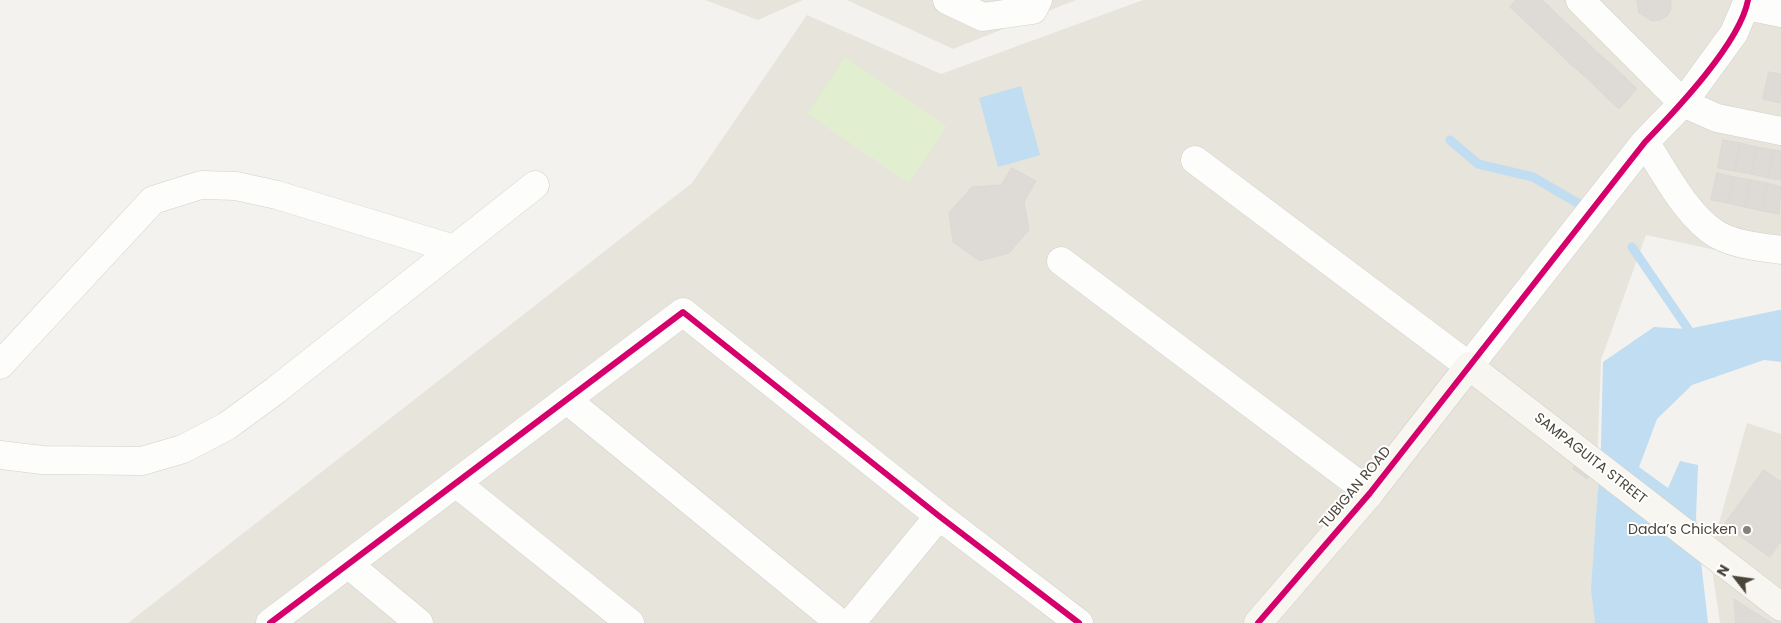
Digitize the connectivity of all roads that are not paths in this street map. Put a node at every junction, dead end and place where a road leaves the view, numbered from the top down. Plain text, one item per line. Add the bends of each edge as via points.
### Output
1 (948, 0) edge
2 (1038, 0) edge
3 (1580, 0) edge
4 (1748, 3) edge
5 (1605, 10) edge
6 (1781, 13) edge
7 (1683, 103) junction
8 (1781, 131) edge
9 (1645, 142) junction
10 (1195, 160) dead end
11 (535, 185) dead end
12 (454, 249) junction
13 (1781, 250) edge
14 (1061, 261) dead end
15 (0, 365) edge
16 (1469, 366) junction
17 (567, 400) junction
18 (0, 456) edge
19 (456, 483) junction
20 (1370, 493) junction
21 (940, 516) junction
22 (348, 564) junction
23 (1781, 607) edge
24 (1048, 614) edge
25 (270, 623) edge
26 (419, 623) edge
27 (630, 623) edge
28 (840, 623) edge
29 (851, 623) edge
30 (1079, 623) edge
31 (1258, 623) edge

1 - 2 street via 983,17 1033,10
3 - 5 street
4 - 6 street
4 - 7 street via 1734,33
5 - 7 street
7 - 8 street via 1717,118
7 - 9 street
9 - 13 street via 1696,218 1718,235 1749,245
9 - 16 street
10 - 16 street
11 - 12 street
12 - 15 street via 277,196 236,186 202,185 153,200
12 - 18 street via 227,426 183,448 142,461 42,460
14 - 20 street
16 - 20 street, TUBIGAN ROAD
16 - 23 street, SAMPAGUITA STREET
17 - 19 street
17 - 21 street via 683,312
17 - 28 street
19 - 22 street
19 - 27 street
20 - 31 street, TUBIGAN ROAD
21 - 24 street
21 - 29 street
22 - 25 street
22 - 26 street
24 - 30 street

